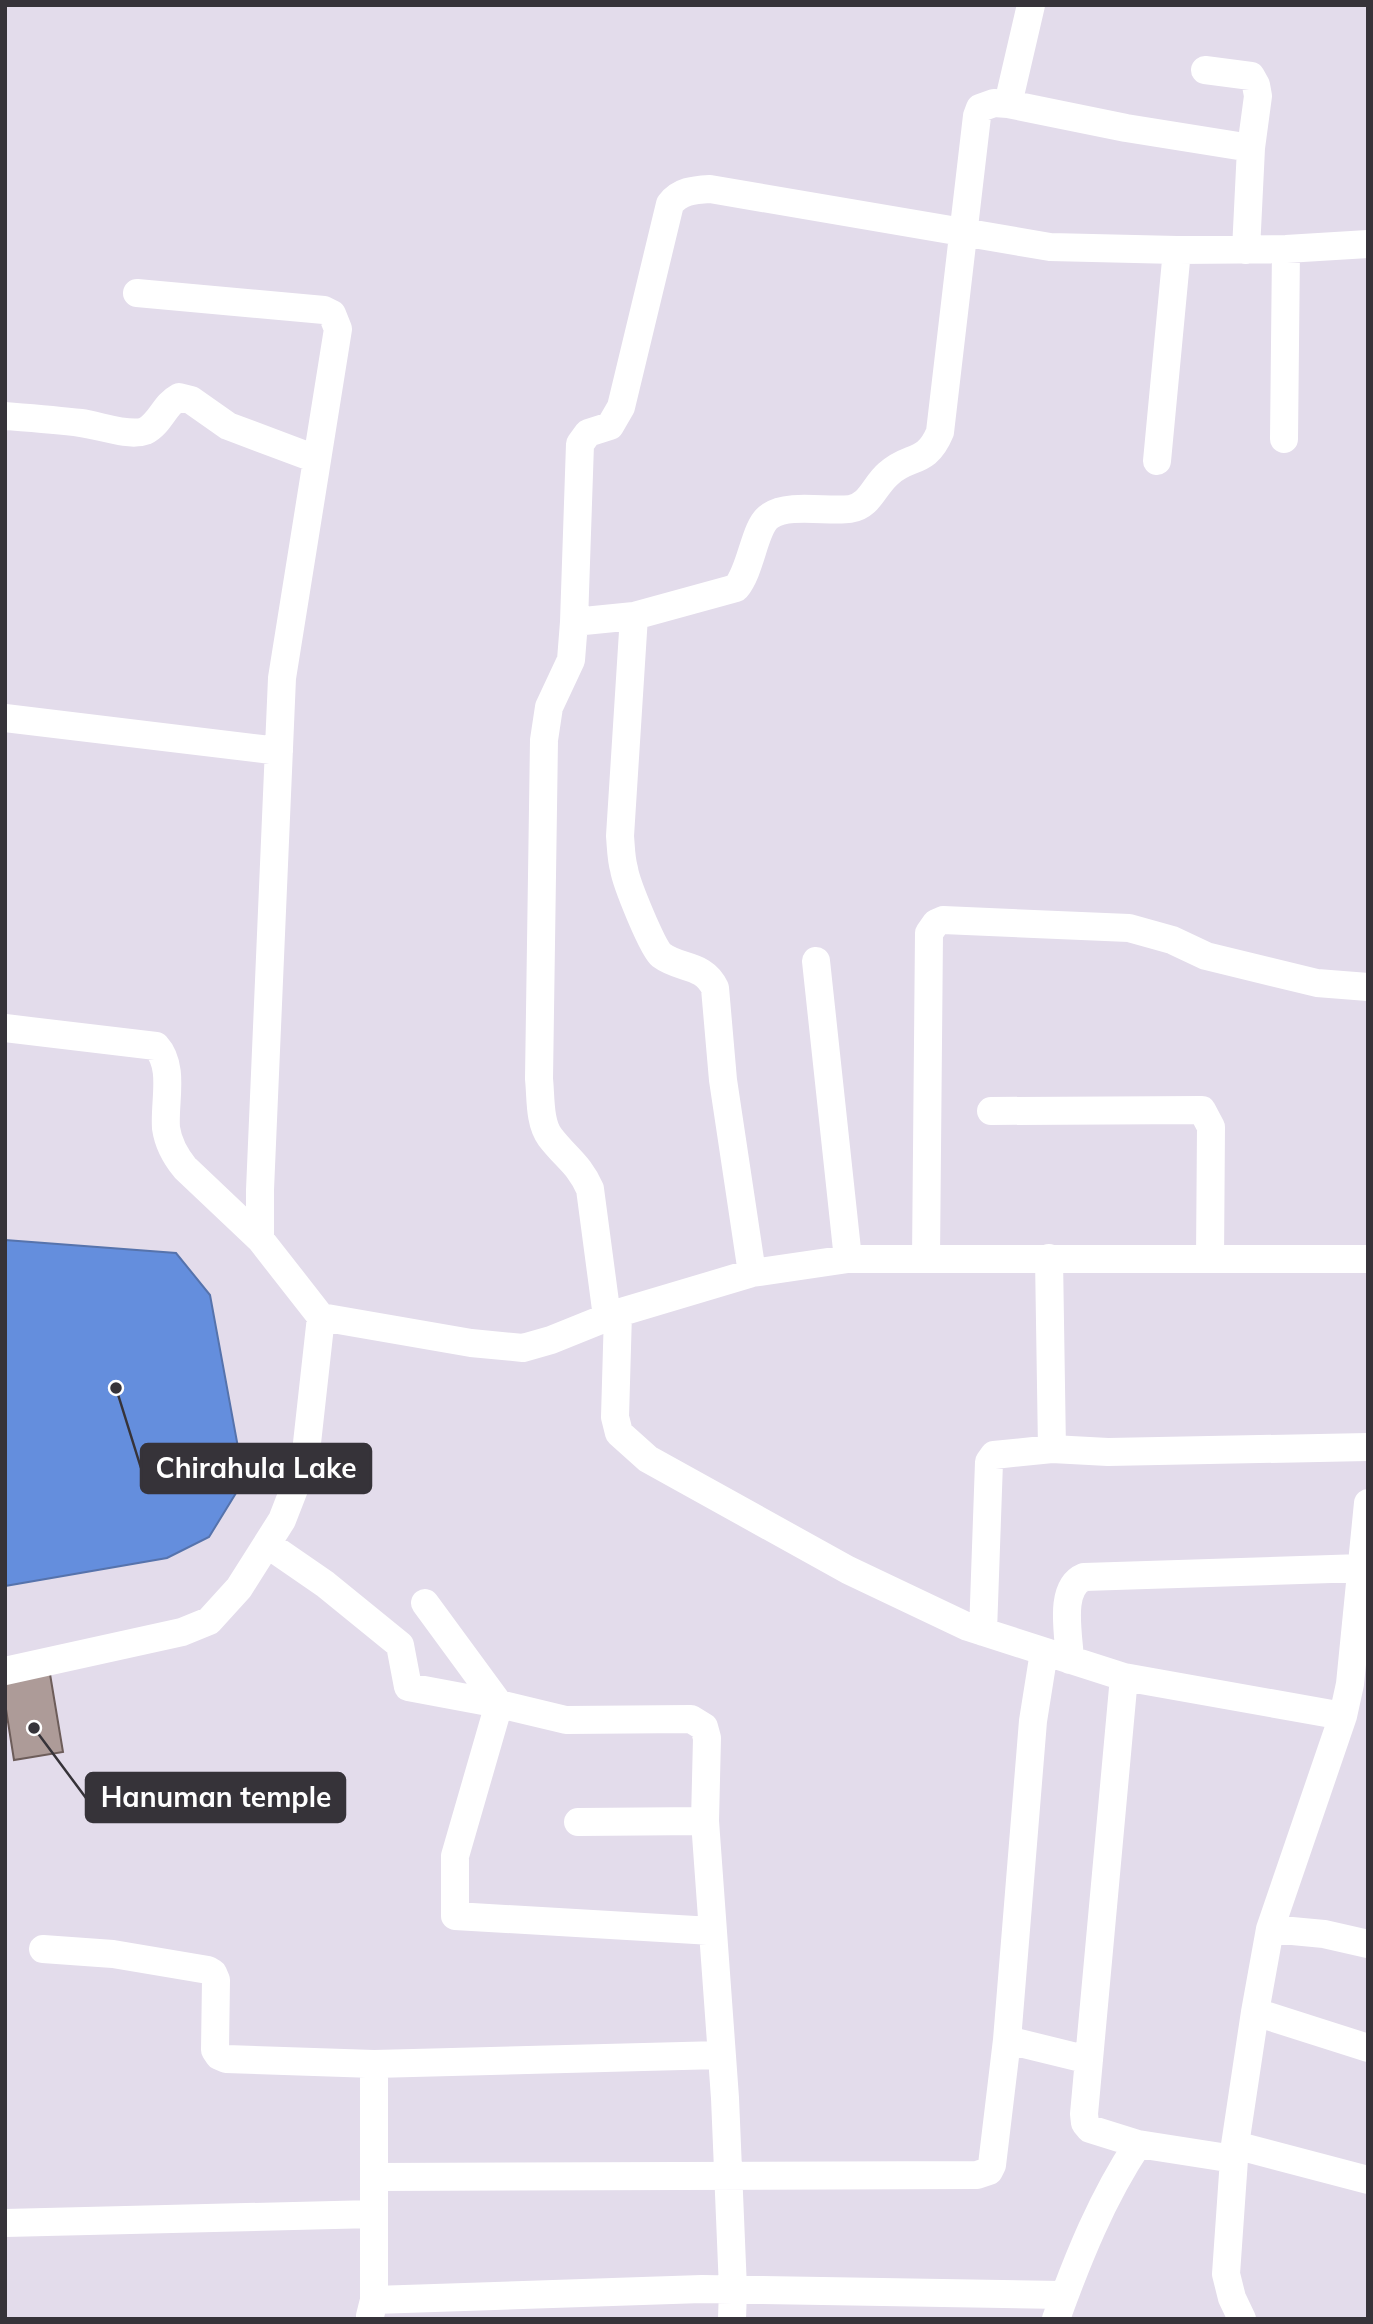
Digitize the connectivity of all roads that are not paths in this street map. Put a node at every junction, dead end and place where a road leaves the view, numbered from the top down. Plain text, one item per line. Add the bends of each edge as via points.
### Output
1 (1031, 5) edge
2 (1205, 70) dead end
3 (1009, 104) junction
4 (1251, 148) junction
5 (964, 230) junction
6 (1368, 244) edge
7 (1286, 249) junction
8 (1177, 250) junction
9 (1245, 250) junction
10 (137, 293) dead end
11 (5, 416) edge
12 (1284, 439) dead end
13 (317, 459) junction
14 (1157, 461) dead end
15 (634, 616) junction
16 (574, 622) junction
17 (5, 718) edge
18 (279, 751) junction
19 (816, 961) dead end
20 (1368, 988) edge
21 (5, 1028) edge
22 (991, 1111) dead end
23 (260, 1239) junction
24 (1049, 1258) junction
25 (848, 1259) junction
26 (926, 1259) junction
27 (1210, 1259) junction
28 (1368, 1259) edge
29 (752, 1273) junction
30 (612, 1315) junction
31 (321, 1317) junction
32 (1368, 1447) edge
33 (1052, 1450) junction
34 (1368, 1503) edge
35 (267, 1544) junction
36 (1364, 1556) edge
37 (425, 1602) dead end
38 (983, 1632) junction
39 (1057, 1656) junction
40 (5, 1671) edge
41 (1124, 1677) junction
42 (1359, 1685) edge
43 (499, 1704) junction
44 (1343, 1716) junction
45 (705, 1821) junction
46 (579, 1822) dead end
47 (1270, 1929) junction
48 (712, 1931) junction
49 (1368, 1944) edge
50 (43, 1950) dead end
51 (1255, 2012) junction
52 (1007, 2039) junction
53 (1368, 2048) edge
54 (721, 2055) junction
55 (1089, 2060) junction
56 (374, 2064) junction
57 (1138, 2144) junction
58 (1235, 2152) junction
59 (729, 2174) junction
60 (374, 2177) junction
61 (1368, 2180) edge
62 (374, 2214) junction
63 (5, 2222) edge
64 (733, 2289) junction
65 (1060, 2307) edge
66 (372, 2309) edge
67 (732, 2319) edge
68 (1242, 2319) edge

1 - 3 street
2 - 4 street via 1251,76 1258,96
3 - 4 street
3 - 5 street via 986,105 977,116
4 - 9 street
5 - 8 street via 1050,247
5 - 15 street via 940,432 934,447 889,472 867,502 852,509 783,510 770,516 762,524 745,577 736,588
5 - 16 street via 710,189 677,196 670,204 617,418 610,426 588,433 580,444
6 - 7 street
7 - 9 street
7 - 12 street
8 - 9 street
8 - 14 street
10 - 13 street via 332,314 338,329
11 - 13 street via 145,431 179,397 245,434
13 - 18 street via 282,678
15 - 16 street
15 - 29 street via 620,836 624,871 659,954 710,976 715,988 723,1080
16 - 30 street via 571,660 549,707 544,740 539,1079 542,1117 549,1136 582,1172 590,1189
17 - 18 street
18 - 23 street
19 - 25 street
20 - 26 street via 1317,983 1206,956 1129,928 936,923 929,933
21 - 23 street via 156,1046 166,1064 166,1130 177,1158
22 - 27 street via 1202,1110 1211,1127
23 - 31 street
24 - 26 street
24 - 27 street
24 - 33 street
25 - 26 street
25 - 29 street
27 - 28 street
29 - 30 street
30 - 31 street via 523,1348
30 - 38 street via 615,1417 620,1433 648,1459 848,1570
31 - 35 street via 304,1461 282,1520
32 - 33 street
33 - 38 street via 993,1455 989,1462
34 - 36 street
35 - 40 street via 239,1588 209,1621 182,1632
35 - 43 street via 400,1645 408,1687
36 - 39 street via 1084,1577 1072,1585 1068,1596
36 - 42 street
37 - 43 street
38 - 39 street
39 - 41 street
39 - 52 street via 1033,1721
41 - 44 street
41 - 55 street
42 - 44 street
43 - 45 street via 566,1720 691,1719 704,1727 707,1738
43 - 48 street via 455,1856 455,1916
44 - 47 street
45 - 46 street
45 - 48 street
47 - 49 street
47 - 51 street
48 - 54 street
50 - 56 street via 113,1954 208,1970 216,1980 215,2049 226,2059
51 - 53 street
51 - 58 street
52 - 55 street
52 - 59 street via 989,2171 977,2175
54 - 56 street
54 - 59 street
55 - 57 street via 1085,2123 1090,2130
56 - 60 street
57 - 58 street
57 - 65 street via 1080,2253
58 - 61 street
58 - 68 street via 1226,2274
59 - 60 street
59 - 64 street
60 - 62 street
62 - 63 street
62 - 66 street
64 - 65 street
64 - 66 street
64 - 67 street

